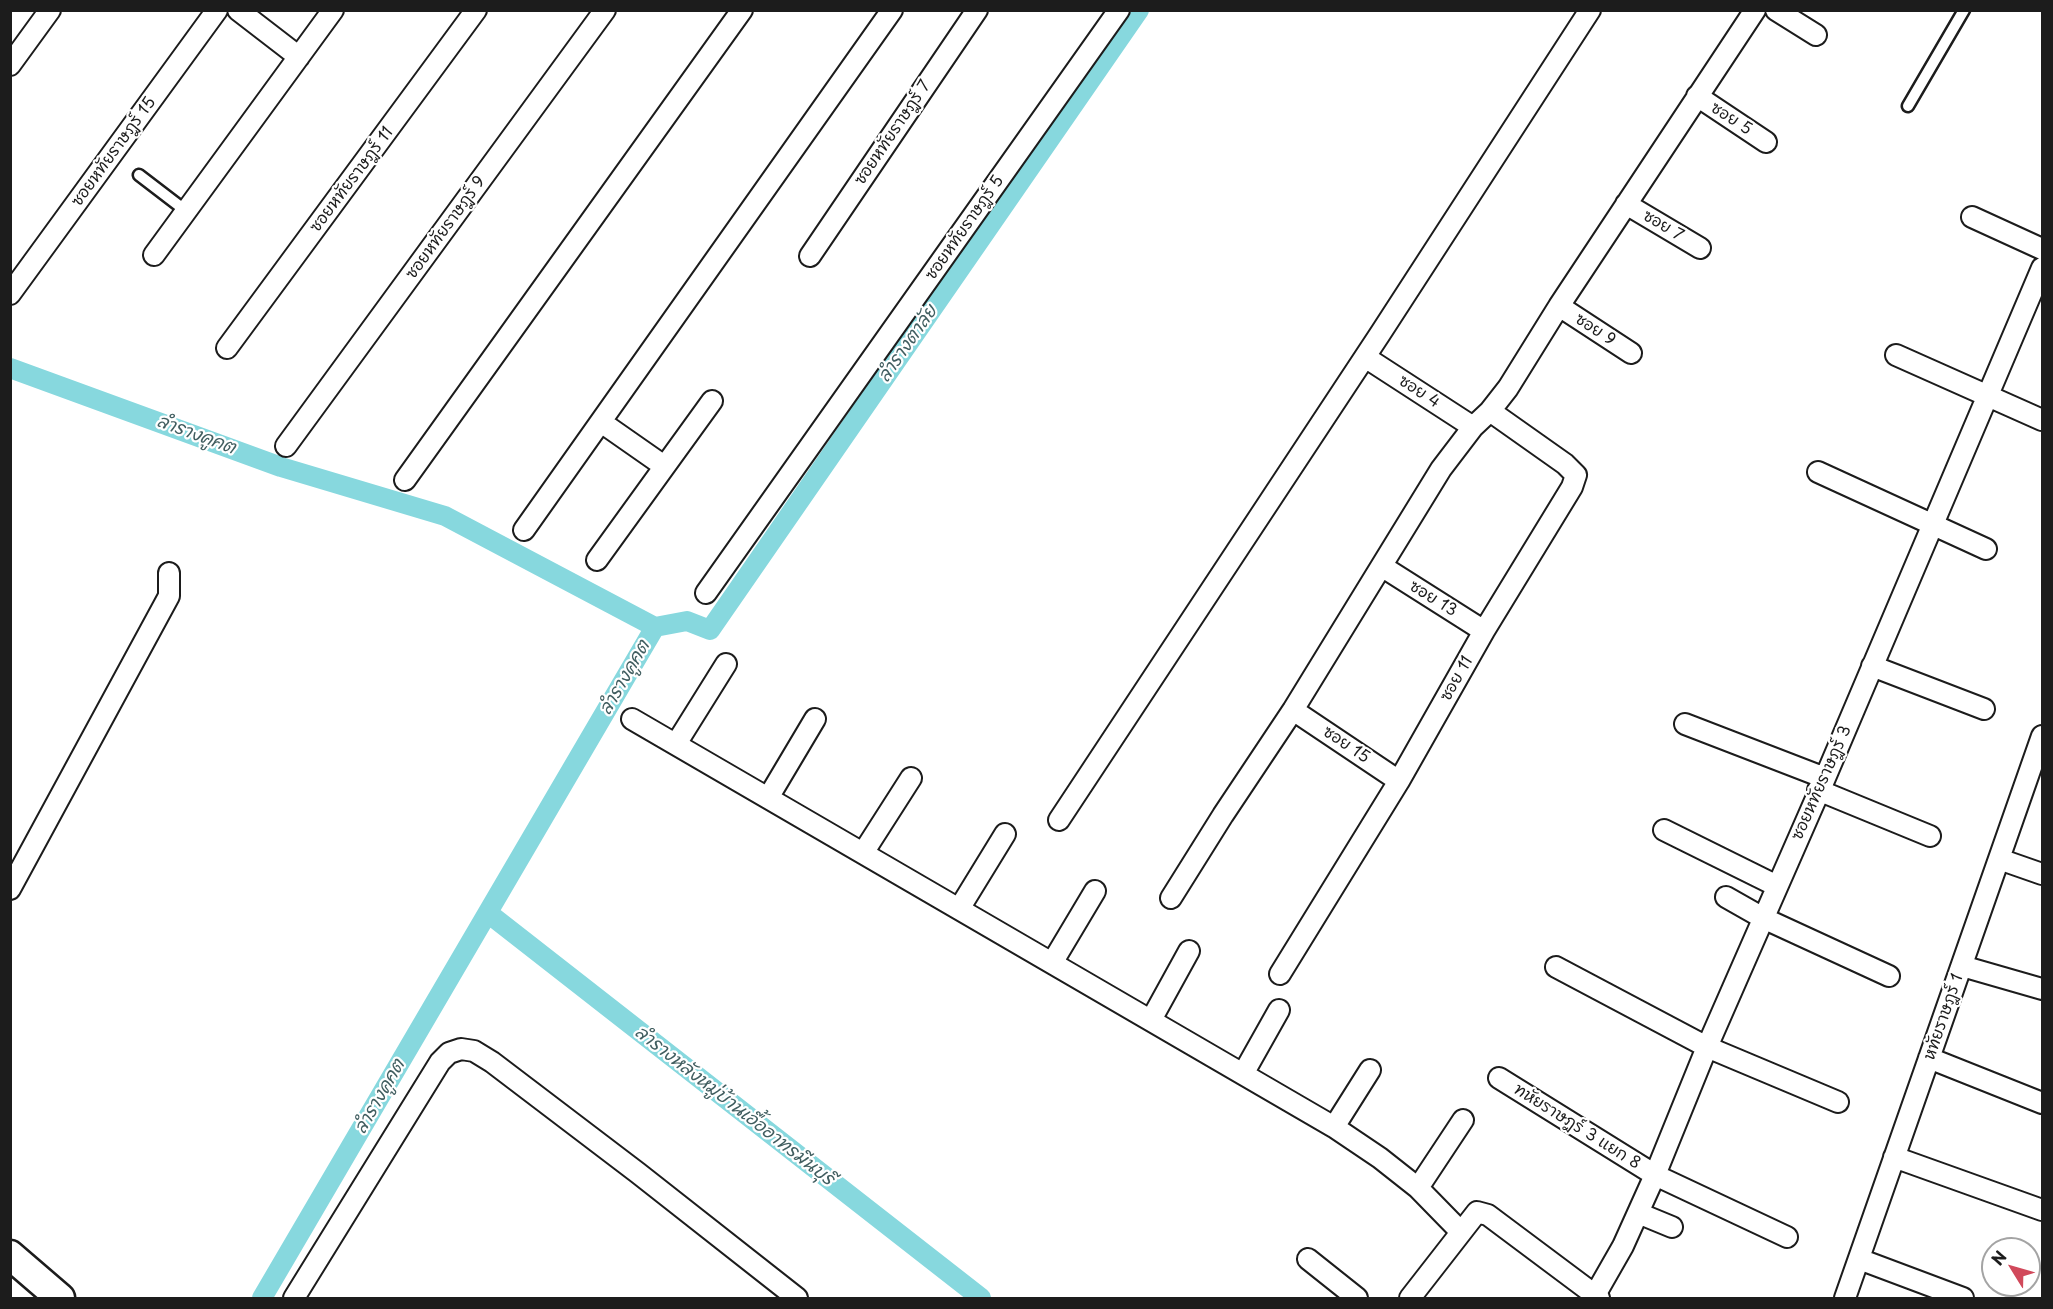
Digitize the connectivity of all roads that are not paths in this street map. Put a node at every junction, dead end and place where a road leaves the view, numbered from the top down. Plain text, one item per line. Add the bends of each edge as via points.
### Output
1 (50, 10) edge
2 (218, 10) edge
3 (238, 10) edge
4 (333, 10) edge
5 (476, 10) edge
6 (605, 10) edge
7 (742, 10) edge
8 (892, 10) edge
9 (977, 10) edge
10 (1119, 10) edge
11 (1590, 10) edge
12 (1755, 10) edge
13 (1776, 10) edge
14 (1964, 10) edge
15 (1816, 35) dead end
16 (299, 57) junction
17 (10, 65) edge
18 (1697, 96) junction
19 (1908, 106) dead end
20 (1766, 142) dead end
21 (139, 176) dead end
22 (1626, 204) junction
23 (186, 211) junction
24 (1972, 217) dead end
25 (1700, 248) dead end
26 (2043, 249) edge
27 (154, 255) dead end
28 (810, 256) dead end
29 (2043, 268) edge
30 (10, 294) edge
31 (1559, 306) junction
32 (227, 348) dead end
33 (1631, 353) dead end
34 (1896, 355) dead end
35 (1365, 357) junction
36 (1987, 397) junction
37 (712, 401) dead end
38 (1490, 411) junction
39 (2043, 420) edge
40 (601, 422) junction
41 (1473, 426) junction
42 (286, 446) dead end
43 (664, 466) junction
44 (1818, 472) dead end
45 (405, 480) dead end
46 (1933, 525) junction
47 (524, 530) dead end
48 (1986, 549) dead end
49 (597, 560) dead end
50 (1383, 567) junction
51 (169, 573) dead end
52 (706, 593) dead end
53 (1484, 631) junction
54 (726, 664) dead end
55 (1872, 666) junction
56 (1983, 708) dead end
57 (1293, 710) junction
58 (632, 718) dead end
59 (815, 719) dead end
60 (1685, 724) dead end
61 (2043, 736) edge
62 (676, 744) junction
63 (2038, 762) edge
64 (911, 778) dead end
65 (1399, 781) junction
66 (1822, 784) junction
67 (768, 798) junction
68 (1059, 820) dead end
69 (1664, 830) dead end
70 (1005, 834) dead end
71 (1930, 836) dead end
72 (863, 853) junction
73 (1999, 859) junction
74 (2043, 874) edge
75 (1777, 886) junction
76 (10, 889) edge
77 (1095, 891) dead end
78 (1726, 897) dead end
79 (1171, 898) dead end
80 (959, 909) junction
81 (1763, 918) junction
82 (1189, 951) dead end
83 (1052, 963) junction
84 (1962, 966) junction
85 (1556, 967) dead end
86 (1280, 974) dead end
87 (1889, 976) dead end
88 (2043, 989) edge
89 (1279, 1010) dead end
90 (1151, 1020) junction
91 (1707, 1047) junction
92 (1929, 1058) junction
93 (1370, 1070) dead end
94 (1243, 1074) junction
95 (1499, 1078) dead end
96 (1838, 1102) dead end
97 (2043, 1103) edge
98 (1464, 1120) dead end
99 (1334, 1127) junction
100 (1894, 1157) junction
101 (1655, 1175) junction
102 (1418, 1188) junction
103 (2043, 1210) edge
104 (1638, 1213) junction
105 (1672, 1227) dead end
106 (1461, 1232) junction
107 (1787, 1237) dead end
108 (10, 1256) edge
109 (1308, 1259) dead end
110 (1859, 1259) junction
111 (1597, 1297) edge
112 (60, 1299) edge
113 (294, 1299) edge
114 (796, 1299) edge
115 (1357, 1299) edge
116 (1410, 1299) edge
117 (1845, 1299) edge
118 (1963, 1299) edge

1 - 17 street
2 - 30 street, ซอยหทัยราษฎร์ 15
3 - 16 street
4 - 16 street
5 - 32 street, ซอยหทัยราษฎร์ 11
6 - 42 street, ซอยหทัยราษฎร์ 9
7 - 45 street
8 - 40 street
9 - 28 street, ซอยหทัยราษฎร์ 7
10 - 52 street, ซอยหทัยราษฎร์ 5
11 - 35 street
12 - 18 street
13 - 15 street
14 - 19 lane
16 - 23 street
18 - 20 street, ซอย 5
18 - 22 street
21 - 23 lane
22 - 25 street, ซอย 7
22 - 31 street
23 - 27 street
24 - 26 street
29 - 36 street, ซอยหทัยราษฎร์ 3
31 - 33 street, ซอย 9
31 - 38 street
34 - 36 street
35 - 41 street, ซอย 4
35 - 68 street
36 - 39 street
36 - 46 street, ซอยหทัยราษฎร์ 3
37 - 43 street
38 - 41 street
38 - 53 street, ซอย 11 via 1576,475
40 - 43 street
40 - 47 street
41 - 50 street via 1441,469
43 - 49 street
44 - 46 street
46 - 48 street
46 - 55 street, ซอยหทัยราษฎร์ 3
50 - 53 street, ซอย 13
50 - 57 street
51 - 76 street via 169,596
53 - 65 street, ซอย 11
54 - 62 street
55 - 56 street
55 - 66 street, ซอยหทัยราษฎร์ 3
57 - 65 street, ซอย 15
57 - 79 street
58 - 62 street
59 - 67 street
60 - 66 street
61 - 63 street, หทัยราษฎร์ 1
62 - 67 street
63 - 73 street, หทัยราษฎร์ 1
64 - 72 street
65 - 86 street, ซอย 11
66 - 71 street
66 - 75 street, ซอยหทัยราษฎร์ 3
67 - 72 street
69 - 75 street
70 - 80 street
72 - 80 street
73 - 74 street
73 - 84 street, หทัยราษฎร์ 1
75 - 81 street, ซอยหทัยราษฎร์ 3
77 - 83 street
78 - 81 street
80 - 83 street
81 - 87 street
81 - 91 street, ซอยหทัยราษฎร์ 3
82 - 90 street
83 - 90 street
84 - 88 street
84 - 92 street, หทัยราษฎร์ 1
85 - 91 street
89 - 94 street
90 - 94 street
91 - 96 street
91 - 101 street, ซอยหทัยราษฎร์ 3
92 - 97 street
92 - 100 street, หทัยราษฎร์ 1
93 - 99 street
94 - 99 street
95 - 101 street, ทหัยราษฎร์ 3 แยก 8
98 - 102 street
99 - 102 street
100 - 103 street
100 - 110 street, หทัยราษฎร์ 1
101 - 104 street, ซอยหทัยราษฎร์ 3
101 - 107 street, ทหัยราษฎร์ 3 แยก 8
102 - 106 street
104 - 105 street
104 - 111 street, ซอยหทัยราษฎร์ 3
106 - 111 street via 1477,1212 1488,1215
106 - 116 street
108 - 112 street
109 - 115 street
110 - 117 street, หทัยราษฎร์ 1
110 - 118 street
113 - 114 street via 441,1062 449,1053 461,1049 474,1051 492,1062

